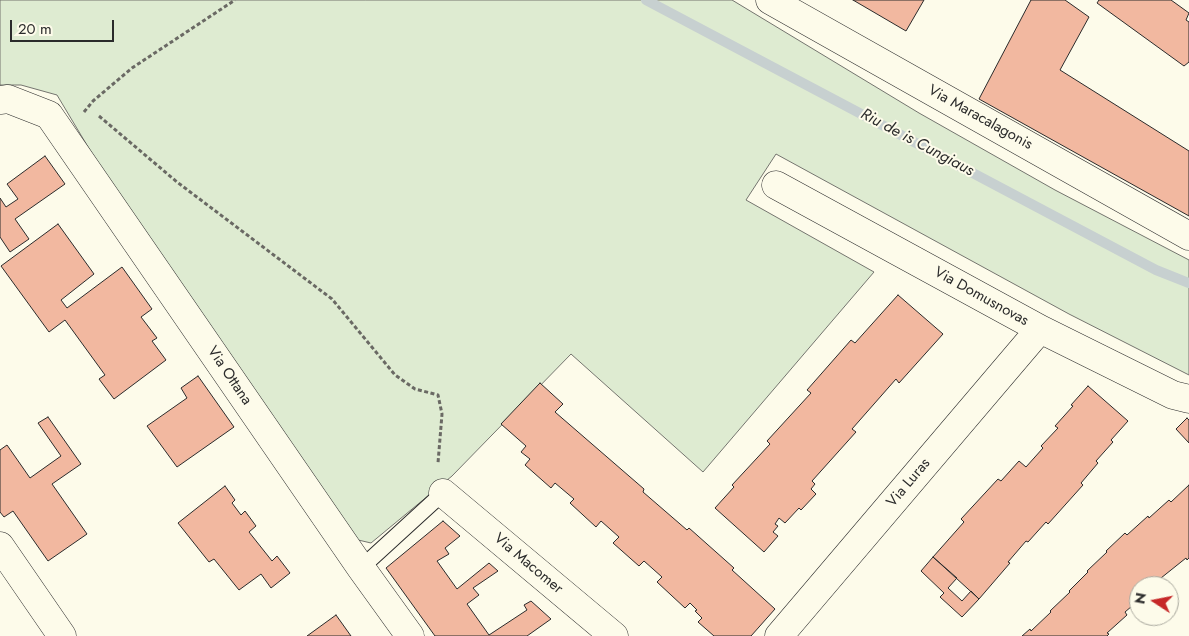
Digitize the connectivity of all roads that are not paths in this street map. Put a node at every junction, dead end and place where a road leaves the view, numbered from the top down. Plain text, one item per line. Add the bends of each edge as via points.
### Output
1 (770, 0) edge
2 (0, 100) edge
3 (776, 185) dead end
4 (1189, 236) edge
5 (1040, 329) junction
6 (1189, 400) edge
7 (443, 493) joint
8 (0, 546) edge
9 (361, 568) junction
10 (62, 636) edge
11 (410, 636) edge
12 (614, 636) edge
13 (779, 636) edge

1 - 4 street, Via Maracalagonis
2 - 9 street, Via Ottana via 8,99 57,125
3 - 5 street, Via Domusnovas
5 - 6 street, Via Domusnovas via 1172,395
5 - 13 street, Via Luras
7 - 9 lane
7 - 12 street, Via Macomer
8 - 10 street
9 - 11 street, Via Ottana

